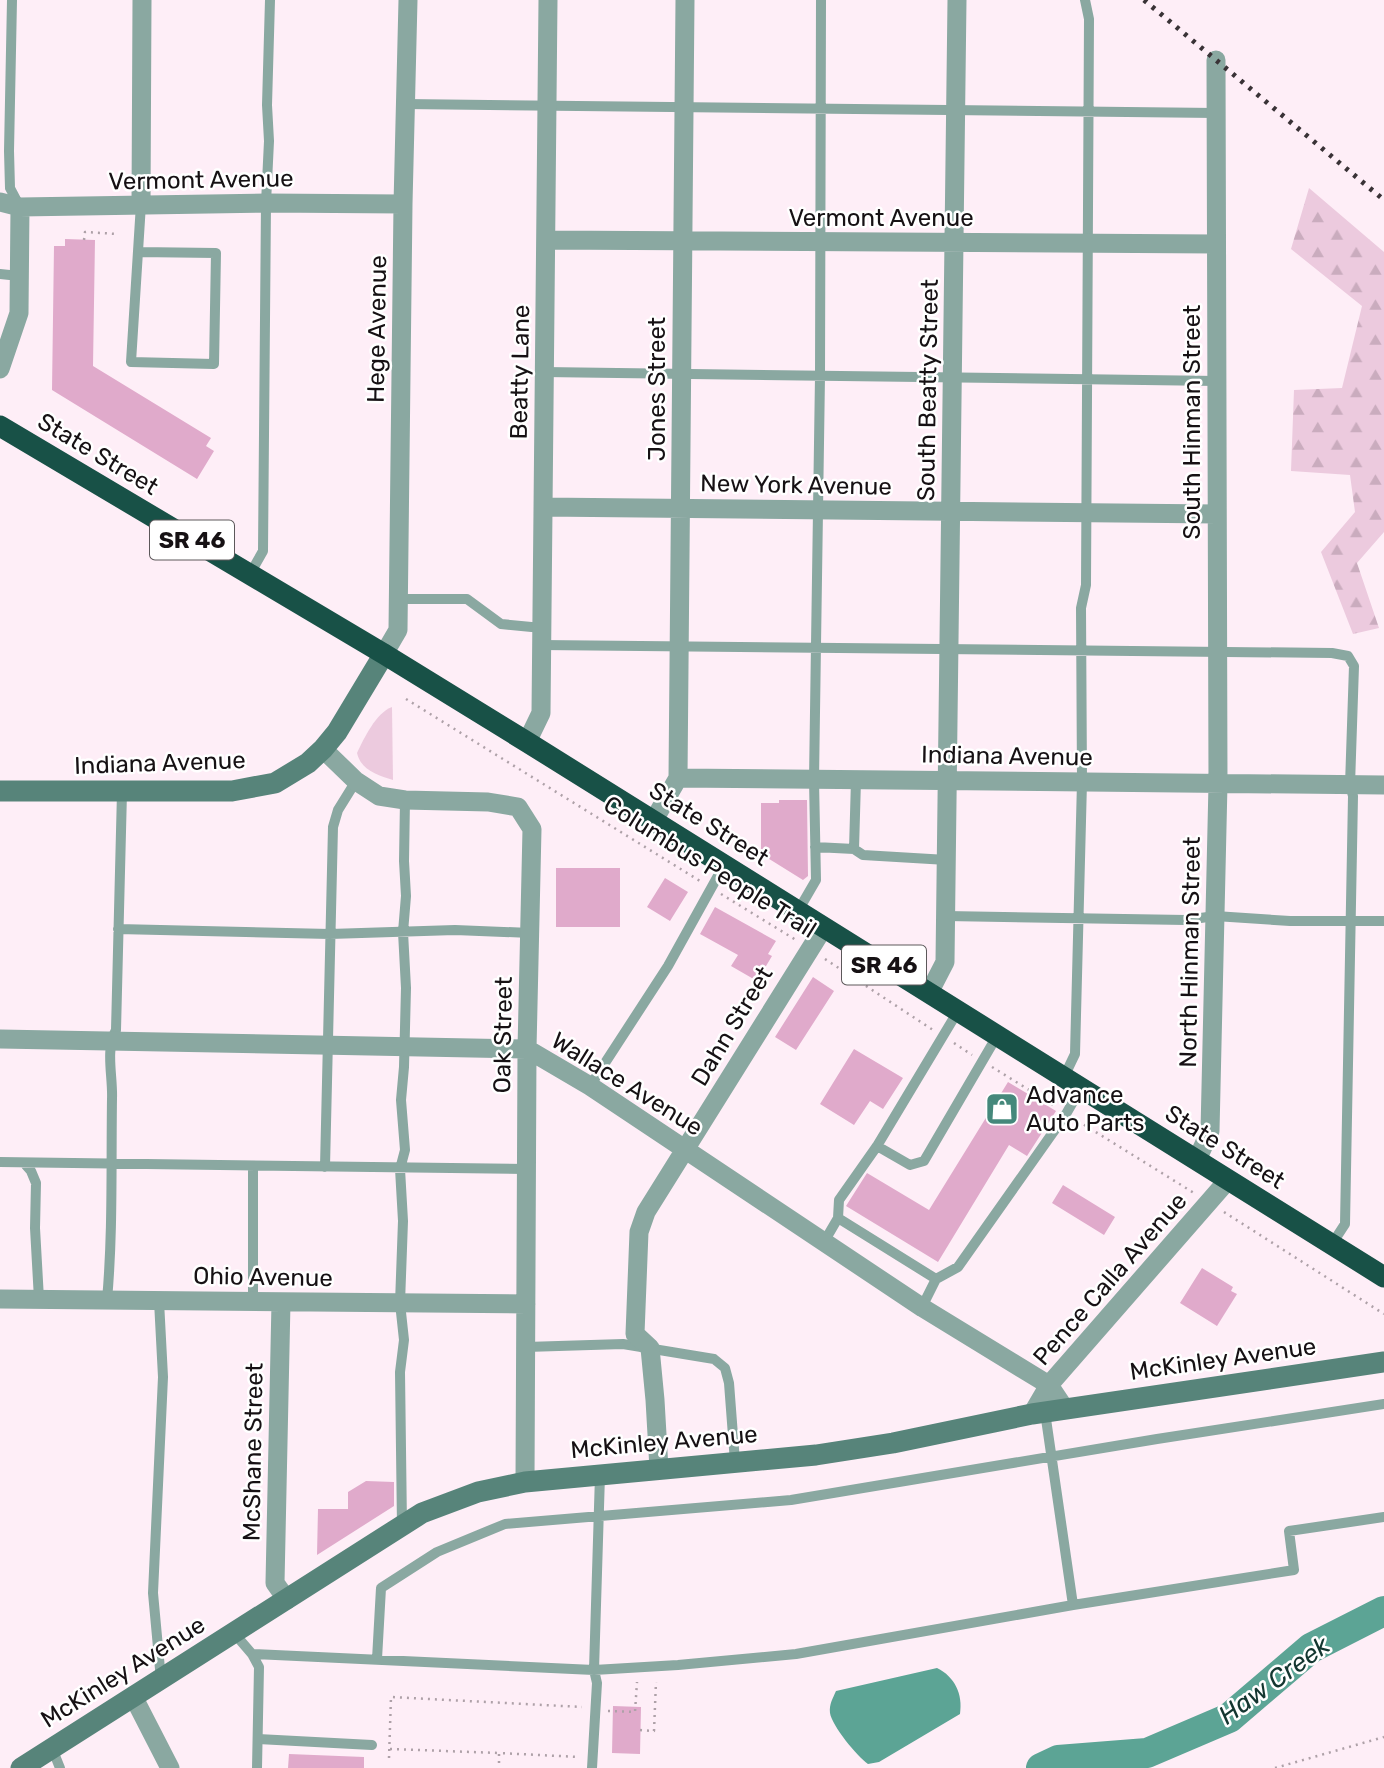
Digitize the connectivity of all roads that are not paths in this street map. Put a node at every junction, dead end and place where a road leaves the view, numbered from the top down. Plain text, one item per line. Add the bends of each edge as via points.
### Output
1 (12, 0) edge
2 (142, 0) edge
3 (271, 0) edge
4 (408, 0) edge
5 (548, 0) edge
6 (685, 0) edge
7 (821, 0) edge
8 (957, 0) edge
9 (1086, 0) edge
10 (1216, 60) dead end
11 (405, 104) junction
12 (547, 106) junction
13 (684, 107) junction
14 (822, 108) junction
15 (956, 110) junction
16 (1089, 111) junction
17 (1216, 113) junction
18 (0, 202) edge
19 (266, 203) junction
20 (141, 204) junction
21 (403, 204) junction
22 (20, 208) junction
23 (546, 240) junction
24 (683, 241) junction
25 (820, 242) junction
26 (955, 243) junction
27 (1087, 243) junction
28 (1216, 244) junction
29 (138, 252) junction
30 (10, 275) edge
31 (0, 369) edge
32 (544, 372) junction
33 (682, 374) junction
34 (820, 376) junction
35 (953, 377) junction
36 (1087, 379) junction
37 (1217, 381) junction
38 (0, 426) edge
39 (543, 507) junction
40 (681, 508) junction
41 (818, 510) junction
42 (951, 511) junction
43 (1086, 513) junction
44 (1217, 514) junction
45 (250, 574) junction
46 (398, 599) junction
47 (541, 637) junction
48 (679, 647) junction
49 (817, 648) junction
50 (950, 648) junction
51 (1082, 650) junction
52 (1217, 652) junction
53 (384, 654) junction
54 (527, 742) junction
55 (323, 749) junction
56 (678, 778) junction
57 (814, 780) junction
58 (856, 780) junction
59 (356, 781) junction
60 (948, 781) junction
61 (1082, 782) junction
62 (1217, 784) junction
63 (1350, 785) junction
64 (1384, 785) edge
65 (0, 791) edge
66 (122, 792) junction
67 (405, 800) junction
68 (654, 820) junction
69 (815, 848) junction
70 (854, 849) junction
71 (947, 860) junction
72 (725, 864) junction
73 (798, 911) junction
74 (946, 916) junction
75 (1215, 916) junction
76 (1079, 918) junction
77 (1350, 921) junction
78 (1384, 921) edge
79 (824, 927) junction
80 (118, 929) junction
81 (403, 932) junction
82 (530, 933) junction
83 (330, 934) junction
84 (929, 993) junction
85 (958, 1011) junction
86 (998, 1035) junction
87 (0, 1039) edge
88 (110, 1041) junction
89 (327, 1045) junction
90 (405, 1046) junction
91 (527, 1049) junction
92 (1072, 1082) junction
93 (590, 1086) junction
94 (877, 1146) junction
95 (686, 1149) junction
96 (1197, 1160) junction
97 (0, 1162) edge
98 (24, 1163) junction
99 (111, 1165) junction
100 (253, 1166) junction
101 (325, 1167) junction
102 (400, 1169) junction
103 (526, 1169) junction
104 (1228, 1180) junction
105 (838, 1218) junction
106 (824, 1242) junction
107 (1332, 1244) junction
108 (1384, 1277) edge
109 (936, 1279) junction
110 (0, 1299) edge
111 (39, 1299) junction
112 (107, 1300) junction
113 (159, 1301) junction
114 (253, 1302) junction
115 (281, 1302) junction
116 (400, 1303) junction
117 (526, 1304) junction
118 (922, 1307) junction
119 (526, 1347) junction
120 (650, 1348) junction
121 (1384, 1362) edge
122 (1049, 1385) junction
123 (1384, 1404) edge
124 (1047, 1411) junction
125 (1052, 1457) junction
126 (735, 1462) junction
127 (659, 1469) junction
128 (600, 1474) junction
129 (525, 1482) junction
130 (599, 1517) junction
131 (1384, 1517) edge
132 (402, 1526) junction
133 (287, 1600) junction
134 (1073, 1605) junction
135 (233, 1633) junction
136 (252, 1654) junction
137 (377, 1659) junction
138 (594, 1670) junction
139 (161, 1680) junction
140 (134, 1698) junction
141 (258, 1739) junction
142 (372, 1745) dead end
143 (56, 1758) edge
144 (592, 1763) edge
145 (21, 1768) edge
146 (170, 1768) edge
147 (257, 1768) edge

1 - 22 lane via 10,188
2 - 20 street
3 - 19 lane
4 - 11 street, Hege Avenue
5 - 12 street, Beatty Lane
6 - 13 street, Jones Street
7 - 14 lane
8 - 15 street, South Beatty Street
9 - 16 lane
10 - 17 street, South Hinman Street
11 - 12 lane
11 - 21 street, Hege Avenue
12 - 13 lane
12 - 23 street, Beatty Lane
13 - 14 lane
13 - 24 street, Jones Street
14 - 15 lane
14 - 25 lane
15 - 16 lane
15 - 26 street, South Beatty Street
16 - 17 lane
16 - 27 lane
17 - 28 street, South Hinman Street
18 - 22 street, Vermont Avenue
19 - 20 street, Vermont Avenue
19 - 21 street, Vermont Avenue
19 - 45 lane via 263,551
20 - 22 street, Vermont Avenue
20 - 29 lane
21 - 46 street, Hege Avenue
22 - 30 street
23 - 24 street, Vermont Avenue
23 - 32 street, Beatty Lane
24 - 25 street, Vermont Avenue
24 - 33 street, Jones Street
25 - 26 street, Vermont Avenue
25 - 34 lane
26 - 27 street, Vermont Avenue
26 - 35 street, South Beatty Street
27 - 28 street, Vermont Avenue
27 - 36 lane
28 - 37 street, South Hinman Street
29 - 29 lane via 131,362 214,364 216,253
30 - 31 street via 19,313
32 - 33 lane
32 - 39 street, Beatty Lane
33 - 34 lane
33 - 40 street, Jones Street
34 - 35 lane
34 - 41 lane
35 - 36 lane
35 - 42 street, South Beatty Street
36 - 37 lane
36 - 43 lane
37 - 44 street, South Hinman Street
38 - 45 highway, State Street / SR 46
39 - 40 street, New York Avenue
39 - 47 street, Beatty Lane
40 - 41 street, New York Avenue
40 - 48 street, Jones Street
41 - 42 street, New York Avenue
41 - 49 lane
42 - 43 street, New York Avenue
42 - 50 street, South Beatty Street
43 - 44 street, New York Avenue
43 - 51 lane
44 - 52 street, South Hinman Street
45 - 53 highway, State Street / SR 46
46 - 47 lane via 467,599 500,624
46 - 53 street, Hege Avenue via 398,630
47 - 48 lane
47 - 54 street, Beatty Lane via 541,713
48 - 49 lane
48 - 56 street, Jones Street
49 - 50 lane
49 - 57 lane
50 - 51 lane
50 - 60 street, South Beatty Street
51 - 52 lane
51 - 61 lane
52 - 62 street, South Hinman Street
52 - 63 lane via 1348,656 1354,666
53 - 54 highway, State Street / SR 46
53 - 55 street, Indiana Avenue
54 - 68 highway, State Street / SR 46
55 - 59 street, Oak Street
55 - 66 street, Indiana Avenue via 275,783 232,792
56 - 57 street, Indiana Avenue
56 - 68 street
57 - 58 street, Indiana Avenue
57 - 69 lane
58 - 60 street, Indiana Avenue
58 - 70 lane
59 - 67 street, Oak Street via 379,796
59 - 83 lane via 333,827
60 - 61 street, Indiana Avenue
60 - 71 street, South Beatty Street
61 - 62 street, Indiana Avenue
61 - 76 lane
62 - 63 street, Indiana Avenue
62 - 75 street, North Hinman Street
63 - 64 street, Indiana Avenue
63 - 77 lane
65 - 66 street, Indiana Avenue
66 - 80 lane
67 - 81 lane
67 - 82 street, Oak Street via 518,807 532,829
68 - 72 highway, State Street / SR 46
69 - 70 lane
69 - 73 lane via 816,880
70 - 71 lane via 863,855
71 - 74 street, South Beatty Street
72 - 73 highway, State Street / SR 46
72 - 93 lane
73 - 79 highway, State Street / SR 46
74 - 76 lane
74 - 84 street, South Beatty Street via 945,962
75 - 76 lane
75 - 77 lane
75 - 96 street, North Hinman Street via 1210,1131
76 - 92 lane
77 - 78 lane
77 - 107 lane via 1345,1224
79 - 84 highway, State Street / SR 46
79 - 95 street, Dahn Street
80 - 83 lane
80 - 88 lane via 116,1030
81 - 82 lane
81 - 83 lane
81 - 90 lane
82 - 91 street, Oak Street
83 - 89 lane
84 - 85 highway, State Street / SR 46
85 - 86 highway, State Street / SR 46
85 - 94 lane
86 - 92 highway, State Street / SR 46
86 - 94 lane via 924,1161 910,1165
87 - 88 street, Wallace Avenue
88 - 89 street, Wallace Avenue
88 - 99 lane
89 - 90 street, Wallace Avenue
89 - 101 lane
90 - 91 street, Wallace Avenue
90 - 102 lane via 401,1100 405,1150
91 - 93 street, Wallace Avenue
91 - 103 street, Oak Street
92 - 96 highway, State Street / SR 46
92 - 109 lane via 1066,1114 958,1267
93 - 95 street, Wallace Avenue
94 - 105 lane via 839,1200
95 - 106 street, Wallace Avenue
95 - 120 street, Dahn Street via 646,1212 639,1232 635,1334
96 - 104 highway, State Street / SR 46
97 - 98 lane
98 - 99 lane
98 - 111 lane via 36,1184
99 - 100 lane
99 - 112 lane
100 - 101 lane
100 - 114 lane
101 - 102 lane
102 - 103 lane
102 - 116 lane via 404,1221
103 - 117 street, Oak Street
104 - 107 highway, State Street / SR 46
104 - 122 street, Pence Calla Avenue
105 - 106 lane
105 - 109 lane
106 - 118 street, Wallace Avenue
107 - 108 highway, State Street / SR 46
109 - 118 lane
110 - 111 street, Ohio Avenue
111 - 112 street, Ohio Avenue
112 - 113 street, Ohio Avenue
113 - 114 street, Ohio Avenue
113 - 139 lane via 163,1377 153,1593
114 - 115 street, Ohio Avenue
115 - 116 street, Ohio Avenue
115 - 133 street, McShane Street via 275,1583
116 - 117 street, Ohio Avenue
116 - 132 lane via 404,1340 400,1372
117 - 119 street, Oak Street
118 - 122 street, Wallace Avenue
119 - 120 lane via 622,1344
119 - 129 street, Oak Street
120 - 126 lane via 714,1359 725,1368
120 - 127 street, Dahn Street
121 - 124 street, McKinley Avenue
122 - 124 street, Wallace Avenue
122 - 124 street, Pence Calla Avenue
123 - 125 lane
124 - 125 lane
124 - 126 street, McKinley Avenue via 893,1443
125 - 130 lane via 792,1500
125 - 134 lane
126 - 127 street, McKinley Avenue
127 - 128 street, McKinley Avenue
128 - 129 street, McKinley Avenue
128 - 130 lane
129 - 132 street, McKinley Avenue via 478,1492 422,1513
130 - 137 lane via 505,1524 437,1552 405,1571 381,1588
130 - 138 lane
131 - 134 lane via 1289,1531 1294,1570
132 - 133 street, McKinley Avenue
133 - 135 street, McKinley Avenue
134 - 138 lane via 796,1654
135 - 136 lane
135 - 139 street, McKinley Avenue
136 - 137 lane
136 - 141 lane via 259,1667
137 - 138 lane
138 - 144 lane
139 - 140 street, McKinley Avenue
140 - 143 street, McKinley Avenue
140 - 146 street
141 - 142 lane
141 - 147 lane
143 - 145 street, McKinley Avenue

